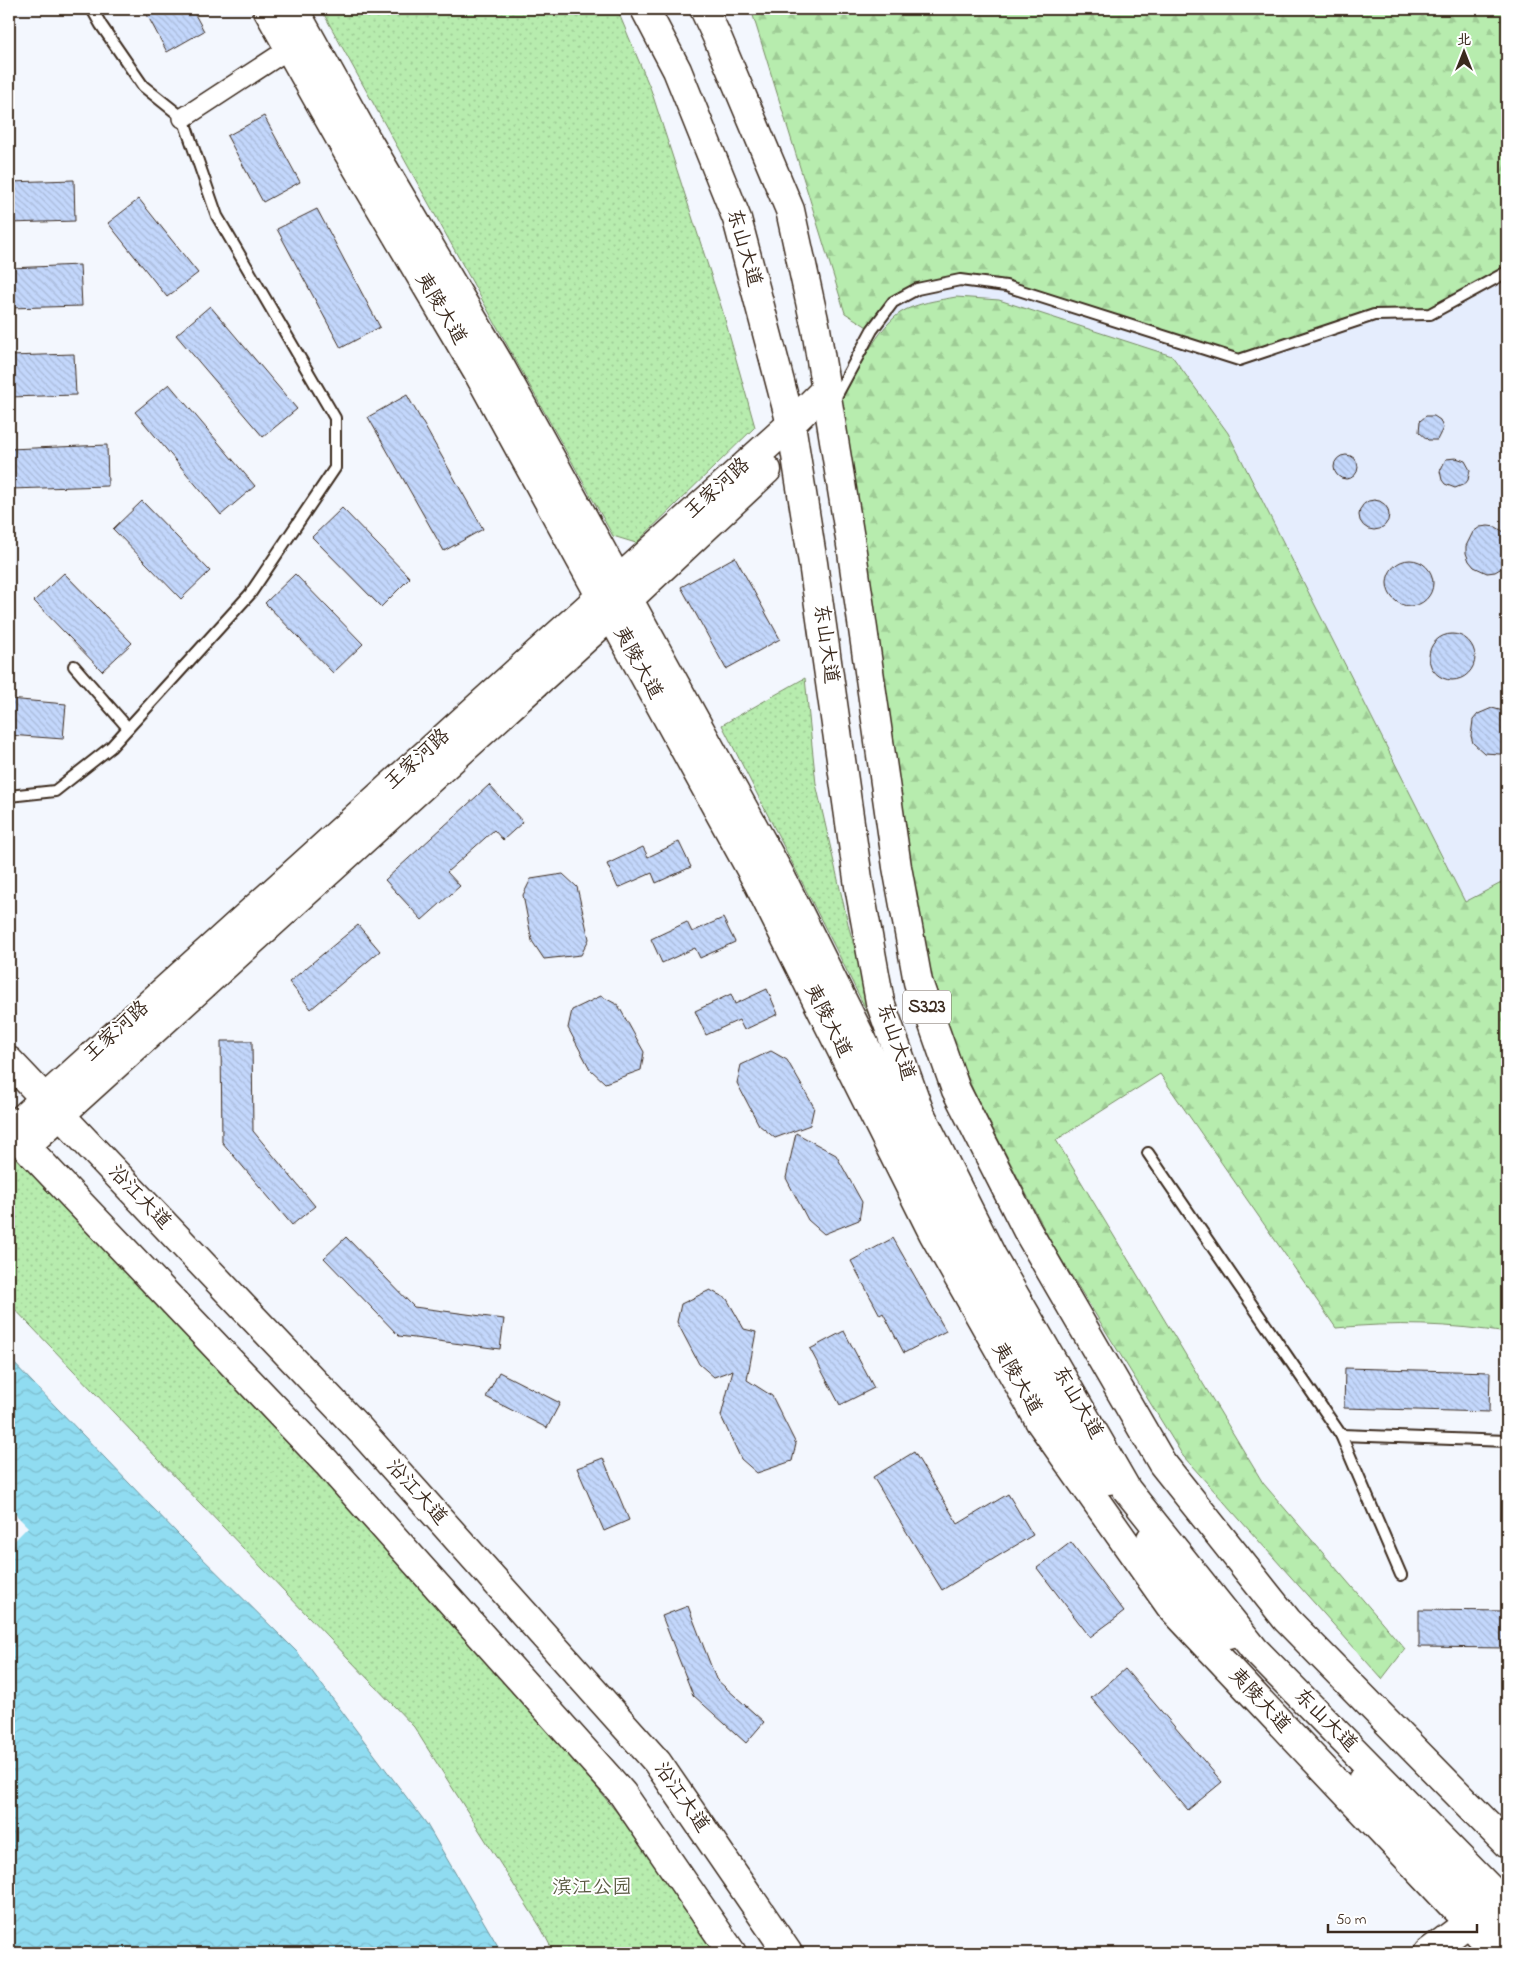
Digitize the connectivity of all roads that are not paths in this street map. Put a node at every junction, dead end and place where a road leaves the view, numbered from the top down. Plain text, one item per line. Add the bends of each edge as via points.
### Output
1 (92, 9) edge
2 (267, 9) edge
3 (294, 9) edge
4 (645, 9) edge
5 (704, 9) edge
6 (288, 47) junction
7 (183, 118) junction
8 (1507, 272) edge
9 (826, 401) junction
10 (792, 434) junction
11 (614, 597) junction
12 (74, 666) dead end
13 (128, 728) junction
14 (9, 796) edge
15 (9, 1061) edge
16 (51, 1106) junction
17 (15, 1135) edge
18 (1148, 1153) dead end
19 (1341, 1435) junction
20 (1507, 1440) edge
21 (1402, 1575) dead end
22 (1507, 1844) edge
23 (1507, 1906) edge
24 (1507, 1929) edge
25 (1482, 1938) edge
26 (732, 1953) edge
27 (788, 1953) edge
28 (1428, 1953) edge
29 (1458, 1953) edge

1 - 7 lane via 143,86
2 - 6 main road, 夷陵大道
3 - 11 main road, 夷陵大道 via 498,362
4 - 10 main road, 东山大道 via 677,70 737,219
5 - 9 main road, 东山大道 / S323 via 790,210 816,329
6 - 7 street
6 - 11 main road, 夷陵大道 via 478,373
7 - 13 lane via 216,216 335,418 335,468 250,594
8 - 9 lane via 1430,314 1374,316 1239,360 1006,286 960,280 917,288 893,302
9 - 10 main road, 王家河路
9 - 22 main road, 东山大道 / S323 via 852,554 897,867 918,982 956,1090 1028,1232 1162,1463 1287,1620
10 - 11 main road, 王家河路
10 - 23 main road, 东山大道 via 859,886 880,1002 920,1113 992,1256 1127,1490 1254,1649
11 - 16 main road, 王家河路
11 - 24 main road, 夷陵大道 via 779,873 953,1222 1060,1410 1188,1591
11 - 25 main road, 夷陵大道 via 933,1232 1040,1422 1170,1606
12 - 13 lane
13 - 14 lane via 111,747 55,791
15 - 16 main road, 沿江大道
16 - 17 main road, 王家河路
16 - 27 main road, 沿江大道 via 361,1431 657,1762
17 - 26 main road via 327,1463 622,1793
18 - 19 lane
19 - 20 lane
19 - 21 lane
25 - 28 main road
25 - 29 main road

